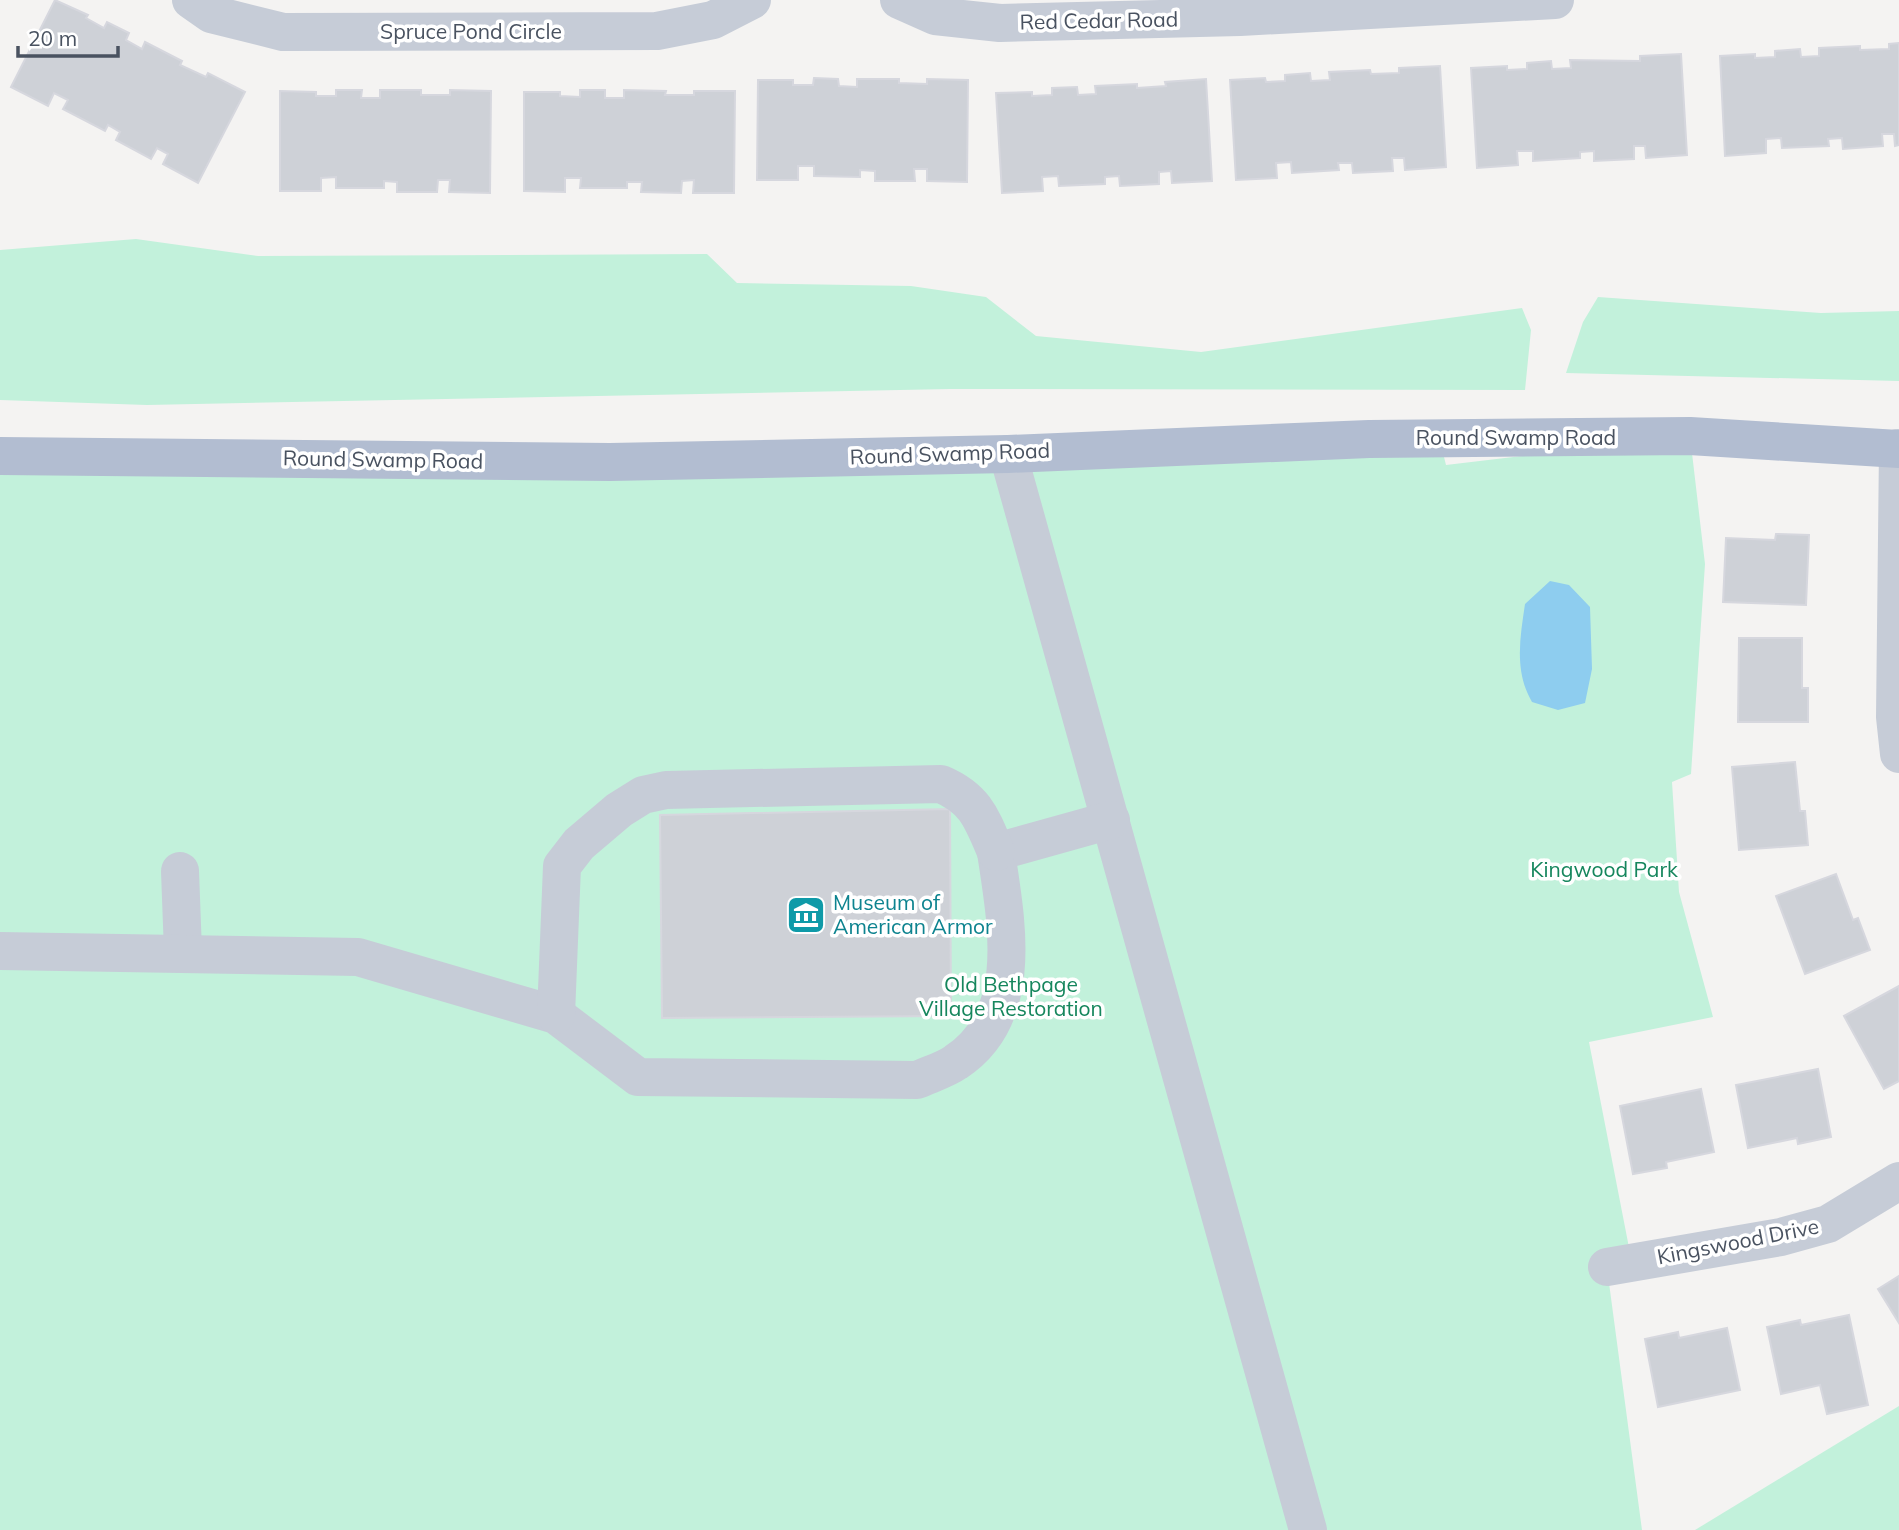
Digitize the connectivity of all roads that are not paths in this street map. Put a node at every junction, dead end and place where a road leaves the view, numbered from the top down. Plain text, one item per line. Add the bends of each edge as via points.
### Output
1 (191, 0) edge
2 (752, 0) edge
3 (899, 0) edge
4 (1555, 0) edge
5 (1898, 449) edge
6 (1008, 454) junction
7 (0, 456) edge
8 (1899, 754) edge
9 (1111, 820) junction
10 (996, 852) junction
11 (180, 871) dead end
12 (0, 951) edge
13 (183, 952) junction
14 (556, 1015) junction
15 (1899, 1181) edge
16 (1607, 1267) dead end
17 (1308, 1530) edge

1 - 2 street, Spruce Pond Circle via 211,14 284,32 395,32 657,31 713,20
3 - 4 street, Red Cedar Road via 935,16 1000,23 1240,17
5 - 6 main road, Round Swamp Road via 1676,436 1369,439
5 - 8 street via 1895,717
6 - 7 main road, Round Swamp Road via 610,462
6 - 9 street
9 - 10 street
9 - 17 street
10 - 14 street via 978,810 960,792 941,784 643,794 579,844 562,866
10 - 14 street via 1009,934 1004,986 988,1031 957,1062 917,1080 638,1077
11 - 13 street
12 - 13 street
13 - 14 street via 358,957
15 - 16 street, Kingswood Drive via 1828,1224 1781,1237

